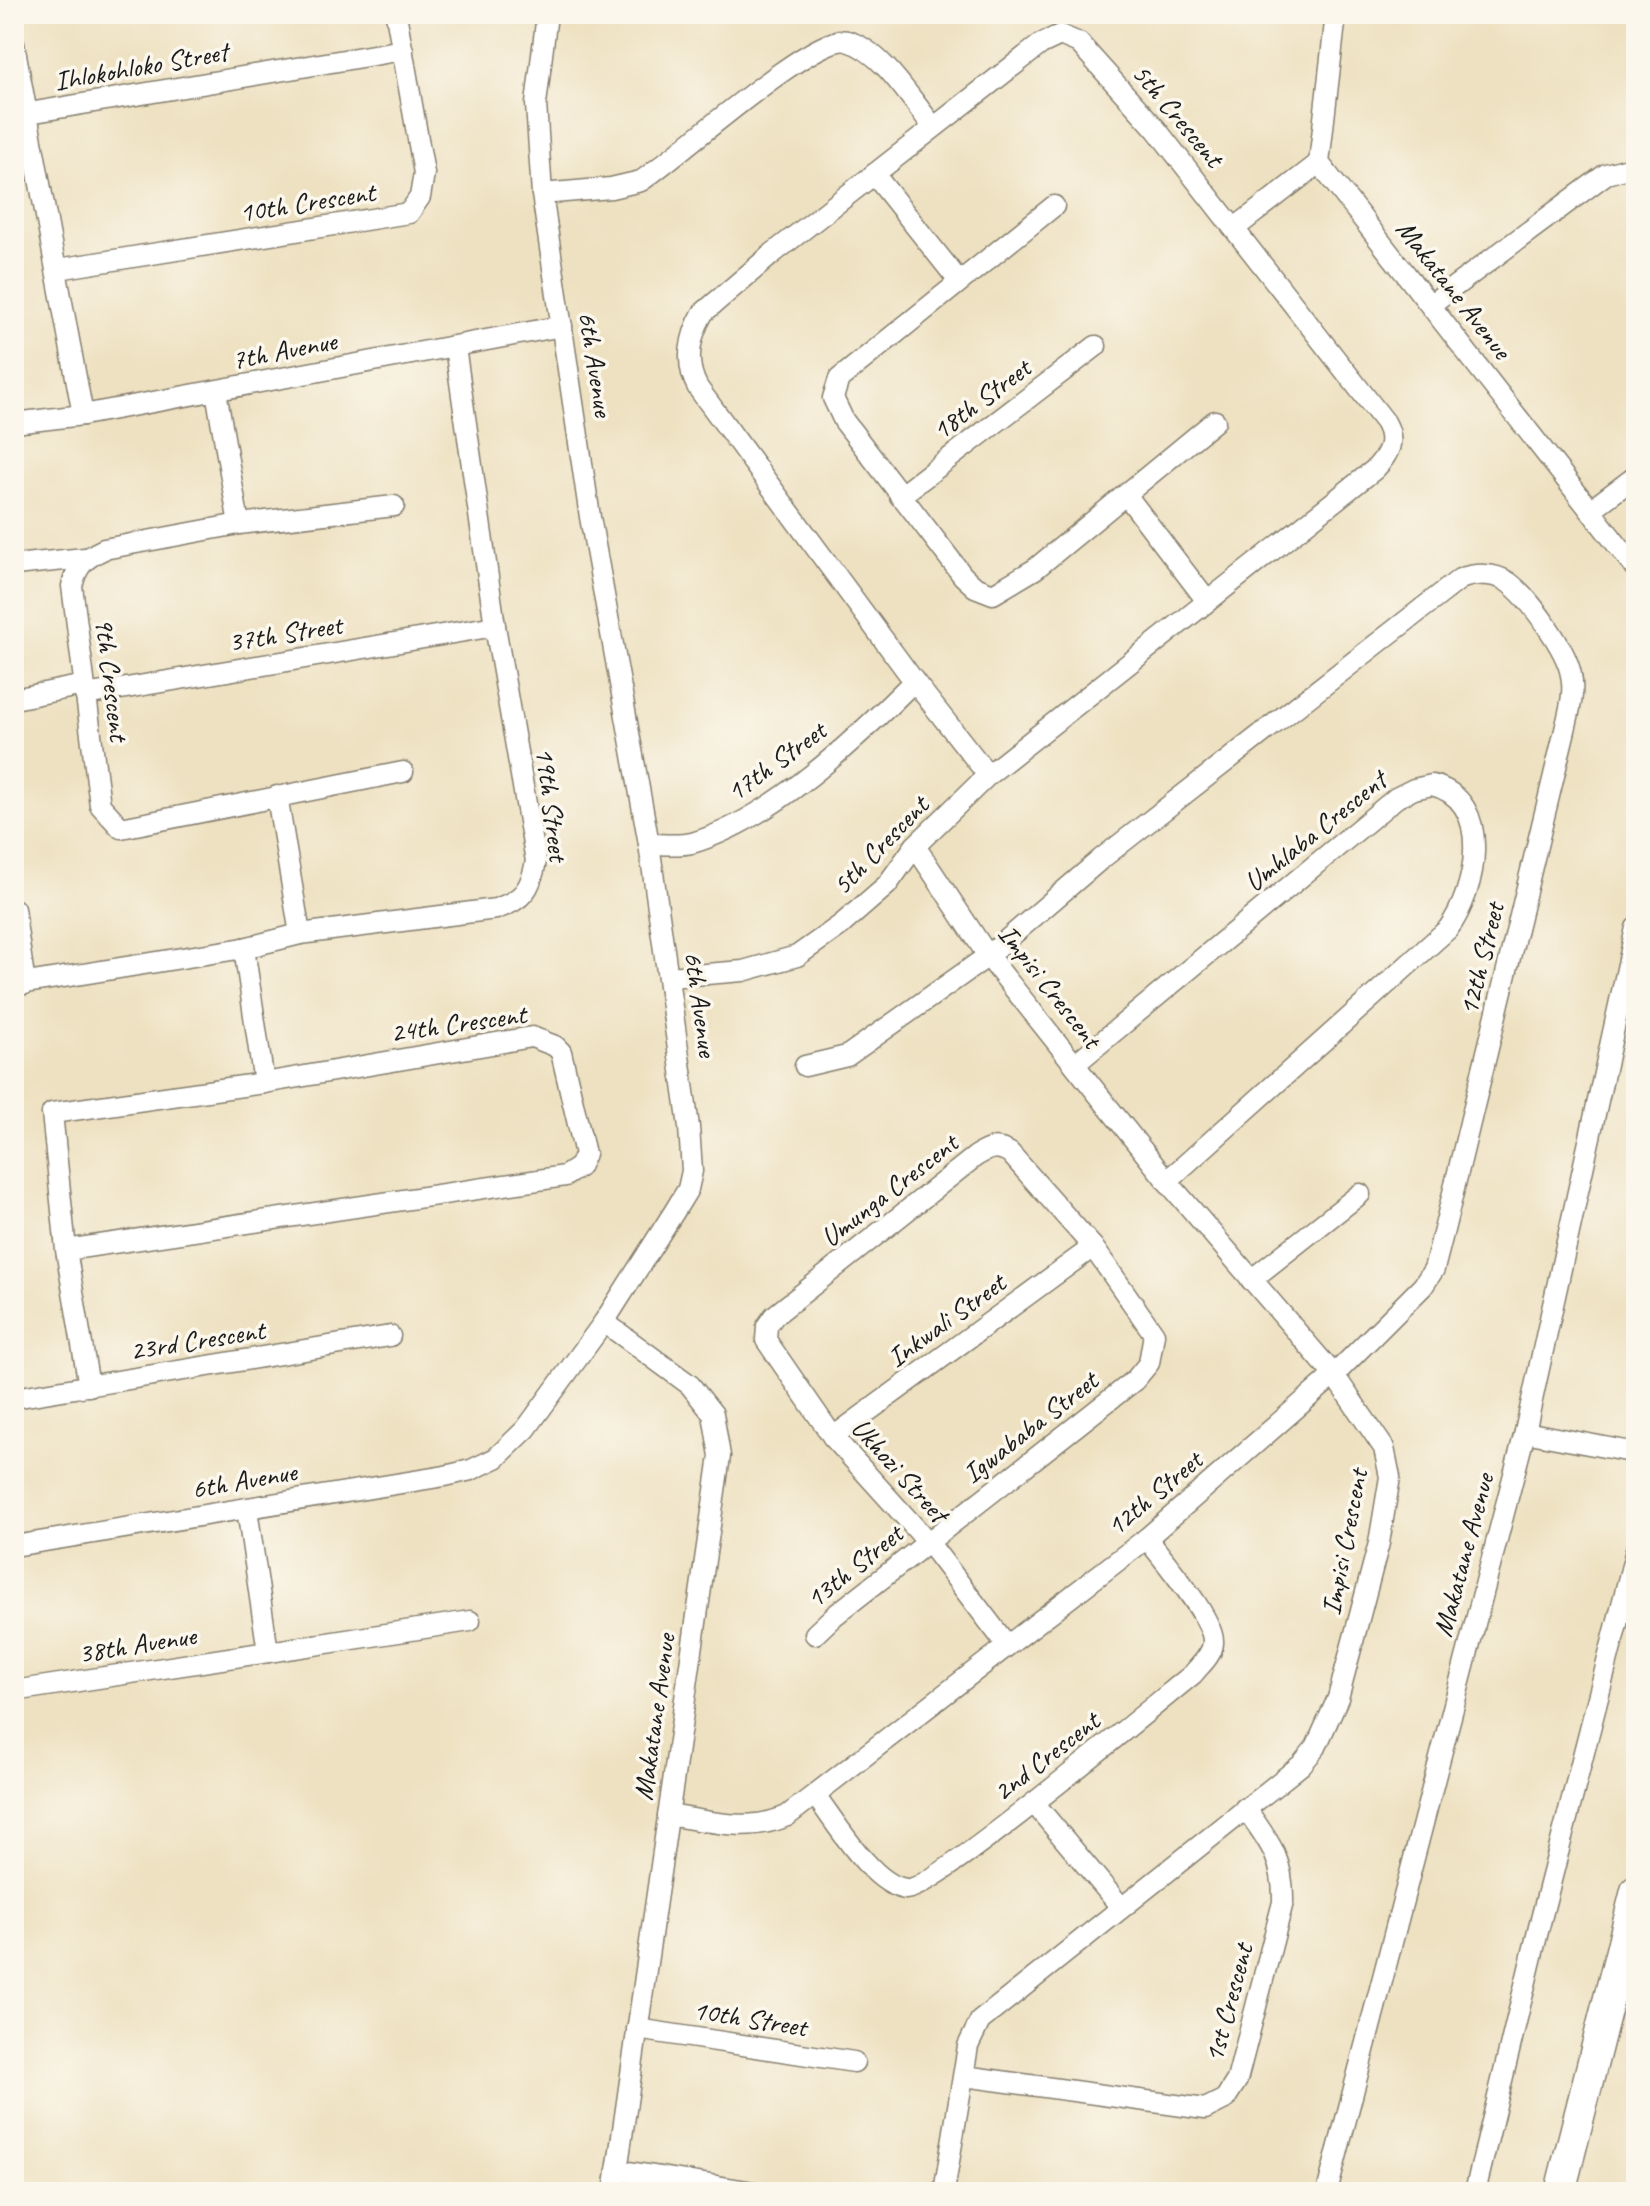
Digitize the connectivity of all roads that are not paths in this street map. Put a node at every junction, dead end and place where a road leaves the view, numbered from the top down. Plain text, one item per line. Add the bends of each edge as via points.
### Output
1 (396, 14) edge
2 (547, 14) edge
3 (1336, 14) edge
4 (14, 44) edge
5 (403, 50) junction
6 (29, 113) junction
7 (933, 126) junction
8 (1319, 163) junction
9 (1636, 166) edge
10 (874, 174) junction
11 (542, 194) junction
12 (1054, 206) dead end
13 (1235, 228) junction
14 (58, 269) junction
15 (958, 280) junction
16 (1431, 304) junction
17 (562, 326) junction
18 (1096, 346) dead end
19 (455, 347) junction
20 (216, 391) junction
21 (83, 415) junction
22 (1215, 421) dead end
23 (14, 423) edge
24 (1636, 476) edge
25 (900, 496) junction
26 (1127, 496) junction
27 (394, 506) dead end
28 (1592, 509) junction
29 (239, 524) junction
30 (85, 558) junction
31 (14, 565) edge
32 (1636, 569) edge
33 (1207, 601) junction
34 (495, 626) junction
35 (914, 681) junction
36 (84, 690) junction
37 (14, 699) edge
38 (403, 772) dead end
39 (988, 775) junction
40 (277, 796) junction
41 (649, 844) junction
42 (915, 846) junction
43 (14, 909) edge
44 (1636, 928) edge
45 (300, 934) junction
46 (244, 948) junction
47 (988, 956) junction
48 (669, 977) junction
49 (20, 985) edge
50 (1075, 1064) junction
51 (805, 1066) dead end
52 (264, 1083) junction
53 (1167, 1181) junction
54 (1360, 1194) dead end
55 (1093, 1247) junction
56 (66, 1250) junction
57 (1251, 1280) junction
58 (604, 1322) junction
59 (767, 1326) joint
60 (390, 1336) dead end
61 (1154, 1347) joint
62 (1334, 1375) junction
63 (89, 1386) junction
64 (14, 1398) edge
65 (1525, 1432) junction
66 (833, 1437) junction
67 (1636, 1453) edge
68 (247, 1509) junction
69 (1147, 1538) junction
70 (928, 1542) junction
71 (14, 1546) edge
72 (1636, 1550) edge
73 (470, 1621) dead end
74 (815, 1634) dead end
75 (1006, 1644) junction
76 (268, 1652) junction
77 (14, 1691) edge
78 (815, 1795) junction
79 (1034, 1803) junction
80 (1245, 1808) junction
81 (668, 1815) junction
82 (1636, 1891) edge
83 (1121, 1907) junction
84 (637, 2029) junction
85 (854, 2062) dead end
86 (964, 2076) junction
87 (617, 2170) junction
88 (614, 2192) edge
89 (754, 2192) edge
90 (944, 2192) edge
91 (1327, 2192) edge
92 (1475, 2192) edge
93 (1560, 2192) edge

1 - 5 street, 10th Crescent
2 - 11 street, 6th Avenue via 536,104
3 - 8 street
4 - 6 street
5 - 6 street, Ihlokohloko Street
5 - 14 street, 10th Crescent via 424,173 420,197 409,213
6 - 14 street
7 - 10 street, 5th Crescent
7 - 11 street via 876,59 854,43 832,41 791,64 641,181
7 - 13 street, 5th Crescent via 1041,44 1052,37 1068,37 1137,107
8 - 13 street
8 - 16 street, Makatane Avenue
9 - 16 street via 1606,174
10 - 15 street
10 - 35 street, 5th Crescent via 703,313 691,341 690,367 698,388
11 - 17 street, 6th Avenue
12 - 15 street
13 - 33 street, 5th Crescent via 1385,422 1391,441 1386,458 1375,469
14 - 21 street
15 - 25 street via 843,372 834,392 844,421
16 - 28 street, Makatane Avenue
17 - 19 street, 7th Avenue
17 - 41 street, 6th Avenue via 590,517
18 - 25 street, 18th Street
19 - 20 street, 7th Avenue
19 - 34 street, 19th Street
20 - 21 street, 7th Avenue
20 - 29 street
21 - 23 street, 7th Avenue
22 - 26 street
24 - 28 street
25 - 26 street via 963,576 993,594 1035,569
26 - 33 street
27 - 29 street
28 - 32 street, Makatane Avenue
29 - 30 street via 104,549
30 - 31 street
30 - 36 street, 9th Crescent via 72,586
33 - 39 street, 5th Crescent
34 - 36 street, 37th Street
34 - 45 street, 19th Street via 536,861 526,894 496,909
35 - 39 street, 5th Crescent
35 - 41 street, 17th Street via 867,729 793,789 728,830 689,844
36 - 37 street, 37th Street
36 - 40 street, 9th Crescent via 100,805 121,828
38 - 40 street, 9th Crescent
39 - 42 street, 5th Crescent
40 - 45 street
41 - 48 street, 6th Avenue
42 - 47 street, Impisi Crescent
42 - 48 street, 5th Crescent via 887,885 797,956 743,971
43 - 49 street
44 - 65 street, Makatane Avenue
45 - 46 street, 19th Street
46 - 49 street, 19th Street
46 - 52 street
47 - 50 street, Impisi Crescent
47 - 51 street, 12th Street via 847,1056
47 - 62 street, 12th Street via 1101,859 1460,579 1481,574 1500,578 1543,621 1570,670 1570,708 1434,1269 1413,1300
48 - 58 street, 6th Avenue via 692,1171 688,1189
50 - 53 street, Impisi Crescent
50 - 53 street, Umhlaba Crescent via 1396,798 1432,785 1458,801 1471,828 1474,874 1469,895 1448,929
52 - 56 street, 24th Crescent via 52,1113
52 - 56 street, 24th Crescent via 532,1037 561,1052 585,1154 579,1167 565,1176
53 - 57 street, Impisi Crescent
54 - 57 street
55 - 59 street, Umunga Crescent via 1010,1153 988,1148
55 - 61 street, Umunga Crescent via 1154,1334
55 - 66 street, Inkwali Street
56 - 63 street, 24th Crescent
57 - 62 street, Impisi Crescent
58 - 68 street, 6th Avenue via 526,1429 484,1464 445,1476
58 - 81 street, Makatane Avenue via 690,1385 713,1414 720,1456
59 - 66 street, Ukhozi Street via 766,1340
60 - 63 street, 23rd Crescent
61 - 70 street, Igwababa Street via 1135,1380
62 - 69 street, 12th Street
62 - 80 street, Impisi Crescent via 1388,1461 1379,1543 1338,1698 1316,1747
63 - 64 street, 23rd Crescent
65 - 67 street
65 - 91 street, Makatane Avenue
66 - 70 street, Ukhozi Street
68 - 71 street, 6th Avenue
68 - 76 street
69 - 75 street, 12th Street
69 - 79 street, 2nd Crescent via 1206,1620 1213,1644 1209,1655 1193,1674
70 - 74 street, 13th Street
70 - 75 street, Ukhozi Street
72 - 92 street
73 - 76 street, 38th Avenue
75 - 78 street, 12th Street
76 - 77 street, 38th Avenue
78 - 79 street, 2nd Crescent via 874,1872 910,1889
78 - 81 street, 12th Street via 766,1825
79 - 83 street
80 - 83 street, Impisi Crescent
80 - 86 street, 1st Crescent via 1284,1874 1283,1902 1237,2080 1225,2099 1205,2109
81 - 84 street, Makatane Avenue
82 - 93 main road
83 - 86 street, Impisi Crescent via 980,2021 971,2034
84 - 85 street, 10th Street
84 - 87 street, Makatane Avenue
86 - 90 street, Impisi Crescent
87 - 88 street, Makatane Avenue
87 - 89 street

